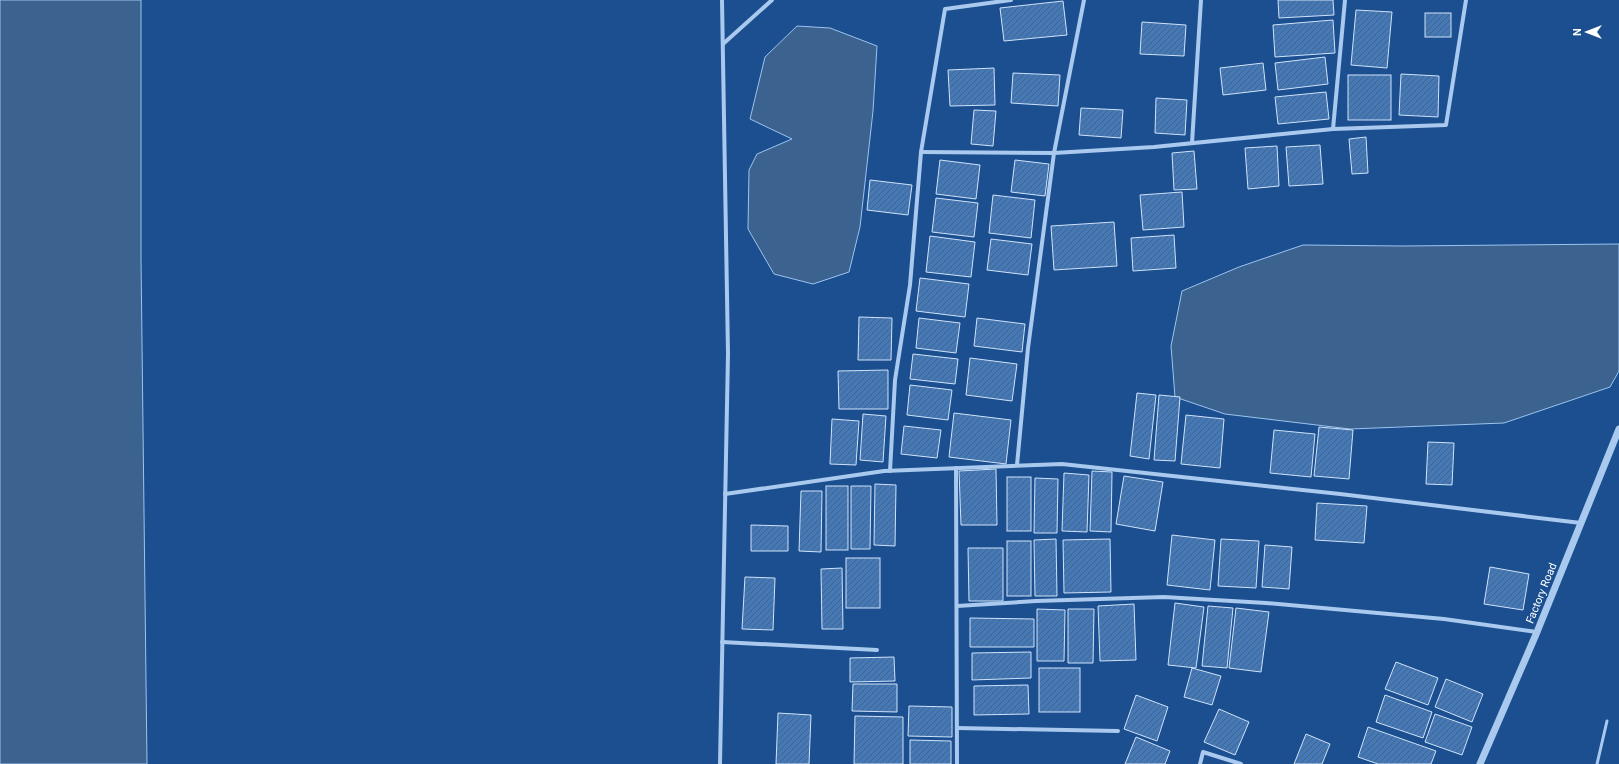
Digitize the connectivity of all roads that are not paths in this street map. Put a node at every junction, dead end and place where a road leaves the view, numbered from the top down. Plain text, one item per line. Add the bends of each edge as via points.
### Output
1 (722, 0) edge
2 (772, 0) edge
3 (1011, 0) edge
4 (1084, 0) edge
5 (1201, 0) edge
6 (1345, 0) edge
7 (1466, 0) edge
8 (723, 44) junction
9 (1333, 129) junction
10 (1192, 143) junction
11 (921, 152) junction
12 (1054, 153) junction
13 (1619, 429) edge
14 (1016, 465) junction
15 (956, 468) junction
16 (890, 471) junction
17 (725, 494) junction
18 (1581, 523) junction
19 (957, 606) junction
20 (1537, 632) junction
21 (722, 642) junction
22 (877, 650) dead end
23 (1607, 721) dead end
24 (957, 728) junction
25 (1118, 731) dead end
26 (720, 764) edge
27 (957, 764) edge
28 (1200, 764) edge
29 (1241, 764) edge
30 (1480, 764) edge
31 (1597, 764) edge

1 - 8 street
2 - 8 street
3 - 11 street via 945,9
4 - 12 street
5 - 10 street
6 - 9 street
7 - 9 street via 1446,125
8 - 17 street via 728,354
9 - 10 street
10 - 12 street
11 - 12 street
11 - 16 street via 910,286 895,380
12 - 14 street via 1028,348
13 - 18 street, Factory Road
14 - 15 street
14 - 18 street via 1070,465
15 - 16 street
15 - 19 street
16 - 17 street
17 - 21 street
18 - 20 street, Factory Road
19 - 20 street via 1036,600 1164,597 1444,618
19 - 24 street
20 - 30 street, Factory Road
21 - 22 street
21 - 26 street
23 - 31 lane
24 - 25 street
24 - 27 street
28 - 29 street via 1203,752

